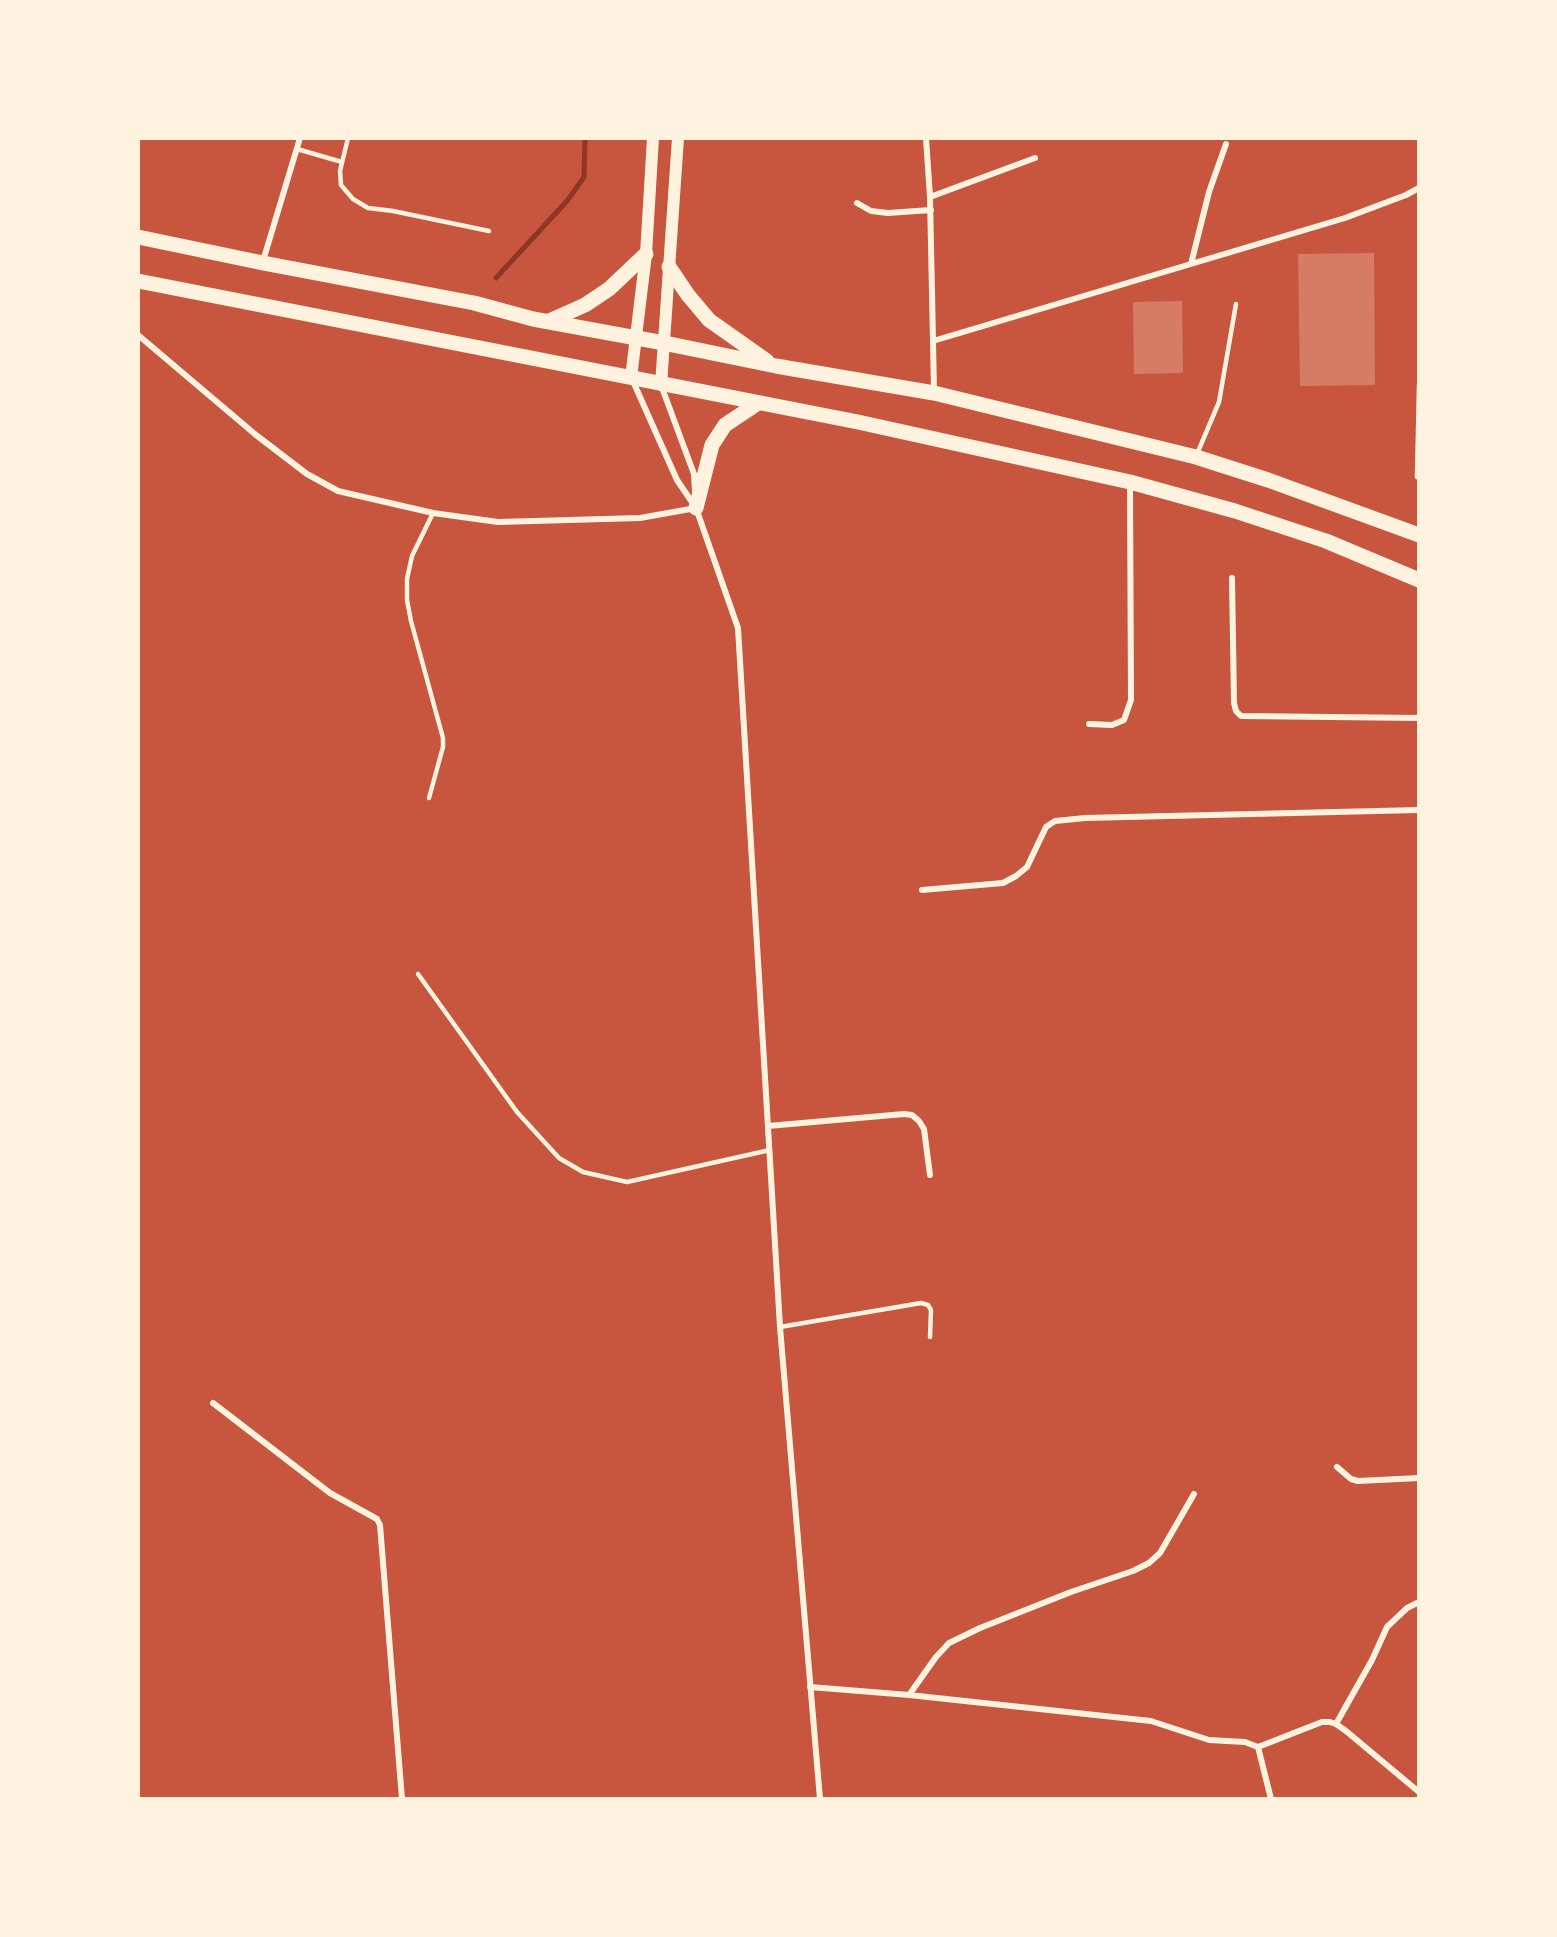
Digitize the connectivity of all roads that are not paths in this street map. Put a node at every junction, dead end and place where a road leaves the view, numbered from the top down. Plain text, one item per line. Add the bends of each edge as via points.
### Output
1 (300, 138) edge
2 (348, 138) edge
3 (653, 138) edge
4 (678, 138) edge
5 (926, 138) edge
6 (1226, 144) dead end
7 (297, 149) junction
8 (1035, 158) dead end
9 (342, 162) junction
10 (1419, 188) edge
11 (930, 196) junction
12 (856, 203) dead end
13 (931, 210) junction
14 (489, 231) dead end
15 (138, 237) edge
16 (646, 254) junction
17 (263, 263) junction
18 (1191, 264) junction
19 (669, 267) junction
20 (138, 281) edge
21 (1236, 304) dead end
22 (549, 321) junction
23 (138, 335) edge
24 (634, 337) junction
25 (933, 341) junction
26 (664, 343) junction
27 (776, 366) junction
28 (631, 378) junction
29 (661, 385) junction
30 (1419, 385) edge
31 (934, 393) junction
32 (758, 403) junction
33 (1196, 457) junction
34 (1419, 478) edge
35 (1130, 482) junction
36 (696, 508) junction
37 (433, 513) junction
38 (1418, 533) edge
39 (1232, 578) dead end
40 (1419, 580) edge
41 (1419, 718) edge
42 (1089, 724) dead end
43 (429, 798) dead end
44 (1419, 810) edge
45 (922, 890) dead end
46 (418, 974) dead end
47 (768, 1126) junction
48 (770, 1150) junction
49 (930, 1175) dead end
50 (780, 1327) junction
51 (930, 1337) dead end
52 (213, 1403) dead end
53 (1337, 1467) dead end
54 (1419, 1478) edge
55 (1194, 1494) dead end
56 (1419, 1602) edge
57 (810, 1687) junction
58 (909, 1695) junction
59 (1336, 1724) junction
60 (1258, 1748) junction
61 (1419, 1792) edge
62 (402, 1799) edge
63 (820, 1799) edge
64 (1272, 1799) edge

1 - 7 street
2 - 9 lane
3 - 16 main road
4 - 19 main road
5 - 11 street
6 - 18 street
7 - 9 lane
7 - 17 street
8 - 11 street
9 - 14 lane via 341,185 368,208
10 - 18 street via 1345,218
11 - 13 street
12 - 13 street via 871,211 888,213
13 - 25 street
15 - 17 main road
16 - 22 main road via 609,289
16 - 24 main road
17 - 22 main road
18 - 25 street
19 - 26 main road
19 - 27 main road via 709,321
20 - 28 main road
21 - 33 lane via 1219,402
22 - 24 main road
23 - 37 street via 307,474 338,491
24 - 26 main road
24 - 28 main road
25 - 31 street
26 - 27 main road
26 - 29 main road
27 - 31 main road
28 - 29 main road
28 - 36 street via 677,480
29 - 32 main road
29 - 36 street via 694,474
30 - 34 lane
31 - 33 main road
32 - 35 main road
32 - 36 main road via 725,425 712,445
33 - 38 main road
35 - 40 main road via 1326,541
35 - 42 street via 1131,700 1124,720 1112,725
36 - 37 street via 640,518 498,522
36 - 47 street via 738,628
37 - 43 lane via 412,556 407,579 411,621 443,738
39 - 41 street via 1234,703 1241,716
44 - 45 street via 1054,820 1027,867 1017,876 1003,883
46 - 48 lane via 517,1112 559,1158 582,1172 627,1182
47 - 48 street
47 - 49 street via 912,1115 924,1129
48 - 50 street
50 - 51 lane via 921,1303 931,1310
50 - 57 street
52 - 62 street via 330,1493 380,1524
53 - 54 street via 1358,1481
55 - 58 street via 1160,1553 1149,1563 949,1643
56 - 59 street via 1387,1627
57 - 58 street
57 - 63 street
58 - 60 street via 1151,1721 1209,1740 1245,1742
59 - 60 street via 1322,1722
59 - 61 street
60 - 64 street

